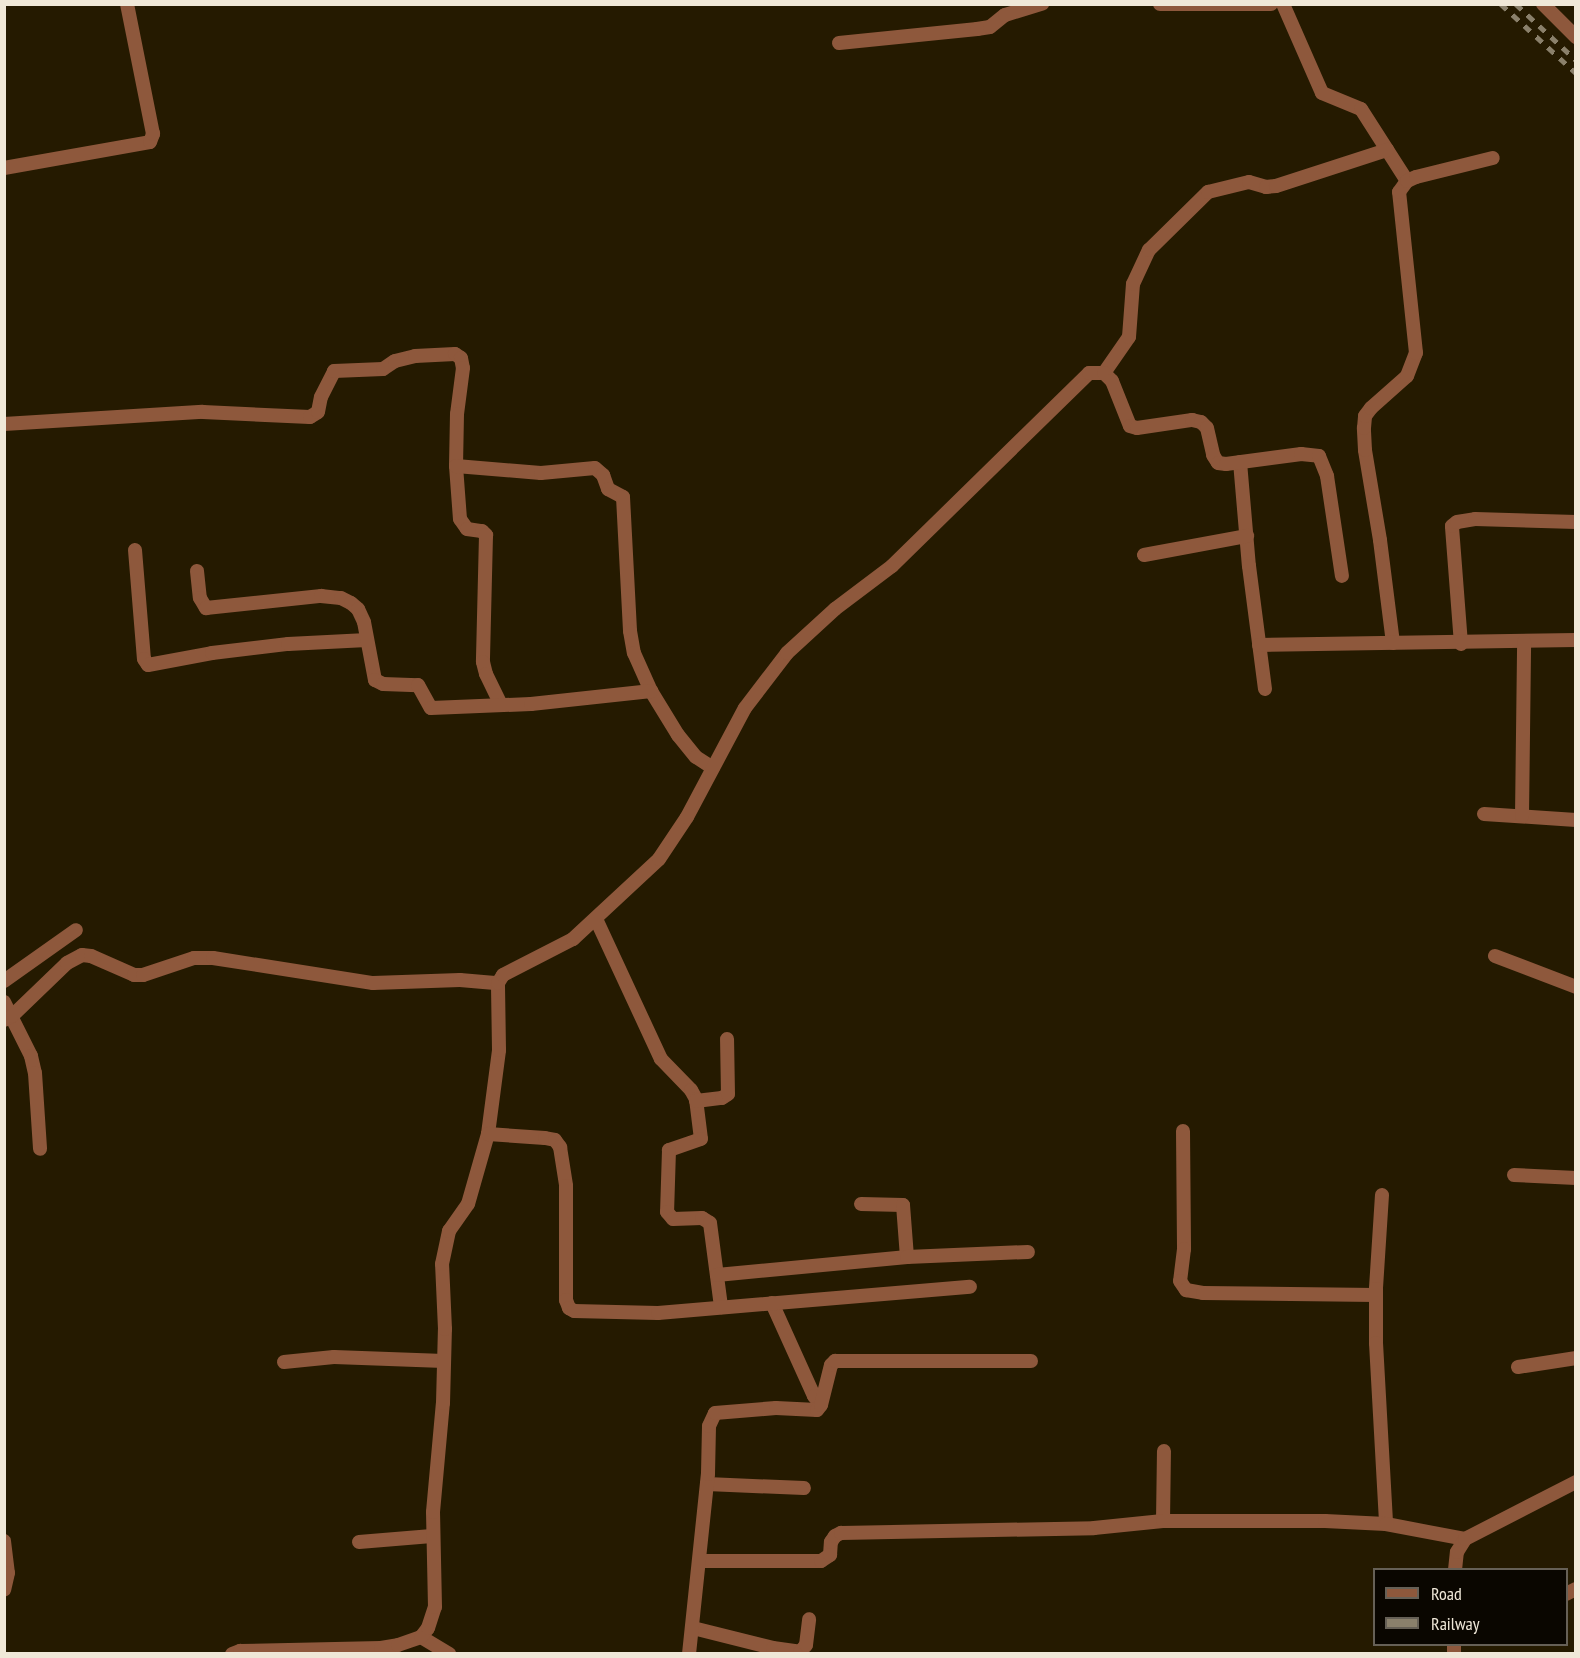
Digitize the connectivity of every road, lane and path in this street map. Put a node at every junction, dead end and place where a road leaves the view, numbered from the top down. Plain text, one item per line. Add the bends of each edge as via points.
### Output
1 (127, 4) edge
2 (1042, 4) edge
3 (1160, 4) edge
4 (1271, 4) edge
5 (1283, 4) edge
6 (1544, 4) edge
7 (1004, 10) edge
8 (1575, 37) edge
9 (838, 43) dead end
10 (1387, 150) junction
11 (1493, 158) dead end
12 (4, 168) edge
13 (1407, 181) junction
14 (1104, 373) junction
15 (4, 424) edge
16 (1240, 462) junction
17 (456, 466) junction
18 (1575, 522) edge
19 (1247, 536) junction
20 (135, 550) dead end
21 (1144, 555) dead end
22 (197, 571) dead end
23 (1342, 576) dead end
24 (367, 640) junction
25 (1575, 640) edge
26 (1524, 642) junction
27 (1393, 643) junction
28 (1461, 644) junction
29 (1259, 645) junction
30 (1265, 689) dead end
31 (651, 691) junction
32 (501, 705) junction
33 (713, 768) junction
34 (1484, 814) dead end
35 (1522, 816) junction
36 (1575, 820) edge
37 (596, 919) junction
38 (76, 930) dead end
39 (1495, 956) dead end
40 (4, 981) edge
41 (498, 983) junction
42 (1575, 987) edge
43 (4, 1002) edge
44 (8, 1018) edge
45 (727, 1039) dead end
46 (696, 1101) junction
47 (1183, 1131) dead end
48 (489, 1134) junction
49 (40, 1149) dead end
50 (1514, 1175) dead end
51 (1575, 1178) edge
52 (1382, 1195) dead end
53 (861, 1203) dead end
54 (1028, 1252) dead end
55 (907, 1257) junction
56 (717, 1275) junction
57 (970, 1287) dead end
58 (1376, 1294) junction
59 (772, 1303) junction
60 (721, 1307) junction
61 (1575, 1358) edge
62 (1031, 1361) dead end
63 (284, 1362) dead end
64 (444, 1362) junction
65 (1518, 1367) dead end
66 (821, 1405) junction
67 (1164, 1450) dead end
68 (1575, 1482) edge
69 (707, 1484) junction
70 (804, 1488) dead end
71 (1163, 1521) junction
72 (1386, 1524) junction
73 (432, 1536) junction
74 (1465, 1539) junction
75 (4, 1540) edge
76 (359, 1542) dead end
77 (700, 1561) junction
78 (1455, 1568) edge
79 (4, 1590) edge
80 (809, 1619) dead end
81 (693, 1628) junction
82 (421, 1637) junction
83 (381, 1651) edge
84 (232, 1653) edge
85 (449, 1653) edge
86 (689, 1653) edge

1 - 12 street via 153,134 150,142
2 - 7 street
3 - 4 street
5 - 10 street via 1322,93 1361,109
6 - 8 street
7 - 9 street via 990,27
10 - 13 street
10 - 14 street via 1276,186 1249,182 1208,192 1149,250 1133,284 1129,337
11 - 13 street
13 - 27 street via 1399,192 1416,353 1407,376 1365,416 1365,450
14 - 16 street via 1112,381 1130,426 1201,422 1207,428 1218,462
14 - 33 street via 1089,373 1080,380 892,566 835,609 787,653 746,708
15 - 17 street via 203,412 310,417 318,412 334,371 382,369 400,359 448,353 460,358 462,369
16 - 19 street
16 - 23 street via 1301,454 1319,456 1327,476
17 - 31 street via 541,473 600,470 608,489 625,501 630,631 634,653
17 - 32 street via 463,526 486,535 483,662
18 - 28 street via 1475,519 1452,526
19 - 21 street
19 - 29 street
20 - 24 street via 144,659 148,665 288,644
22 - 24 street via 200,598 206,608 321,596 341,598 358,609
24 - 32 street via 372,676 378,684 418,685 431,708
25 - 26 street
26 - 28 street
26 - 35 street
27 - 28 street
27 - 29 street
29 - 30 street
31 - 32 street
31 - 33 street via 687,748
33 - 37 street via 687,818 659,859
34 - 35 street
35 - 36 street
37 - 41 street via 573,939 503,975
37 - 46 street via 662,1059 691,1090
38 - 40 street
39 - 42 street
41 - 44 street via 373,983 213,958 194,958 134,975 82,955 67,963
41 - 48 street via 499,1050
43 - 44 street
44 - 49 street via 26,1042 35,1073
45 - 46 street via 728,1094
46 - 56 street via 701,1139 669,1150 667,1212 673,1219 702,1218 710,1223
47 - 58 street via 1184,1249 1180,1281 1186,1290
48 - 60 street via 545,1138 555,1140 560,1148 566,1186 568,1308 580,1312 658,1312
48 - 64 street via 468,1204 445,1242
50 - 51 street
52 - 58 street
53 - 55 street via 903,1204
54 - 55 street
55 - 56 street
56 - 60 street
57 - 59 street
58 - 72 street
59 - 60 street
59 - 66 street
61 - 65 street
62 - 66 street via 835,1361
63 - 64 street via 333,1357
64 - 73 street
66 - 69 street via 814,1410 776,1408 715,1413 709,1426
67 - 71 street
68 - 74 street
69 - 70 street
69 - 77 street
71 - 72 street
71 - 77 street via 1094,1528 842,1533 835,1536 830,1555 821,1561
72 - 74 street
73 - 76 street
73 - 82 street via 435,1607
74 - 78 street via 1457,1552
75 - 79 street via 8,1573
77 - 81 street
80 - 81 street via 806,1645 800,1652
81 - 86 street
82 - 83 street
82 - 85 street
83 - 84 street

